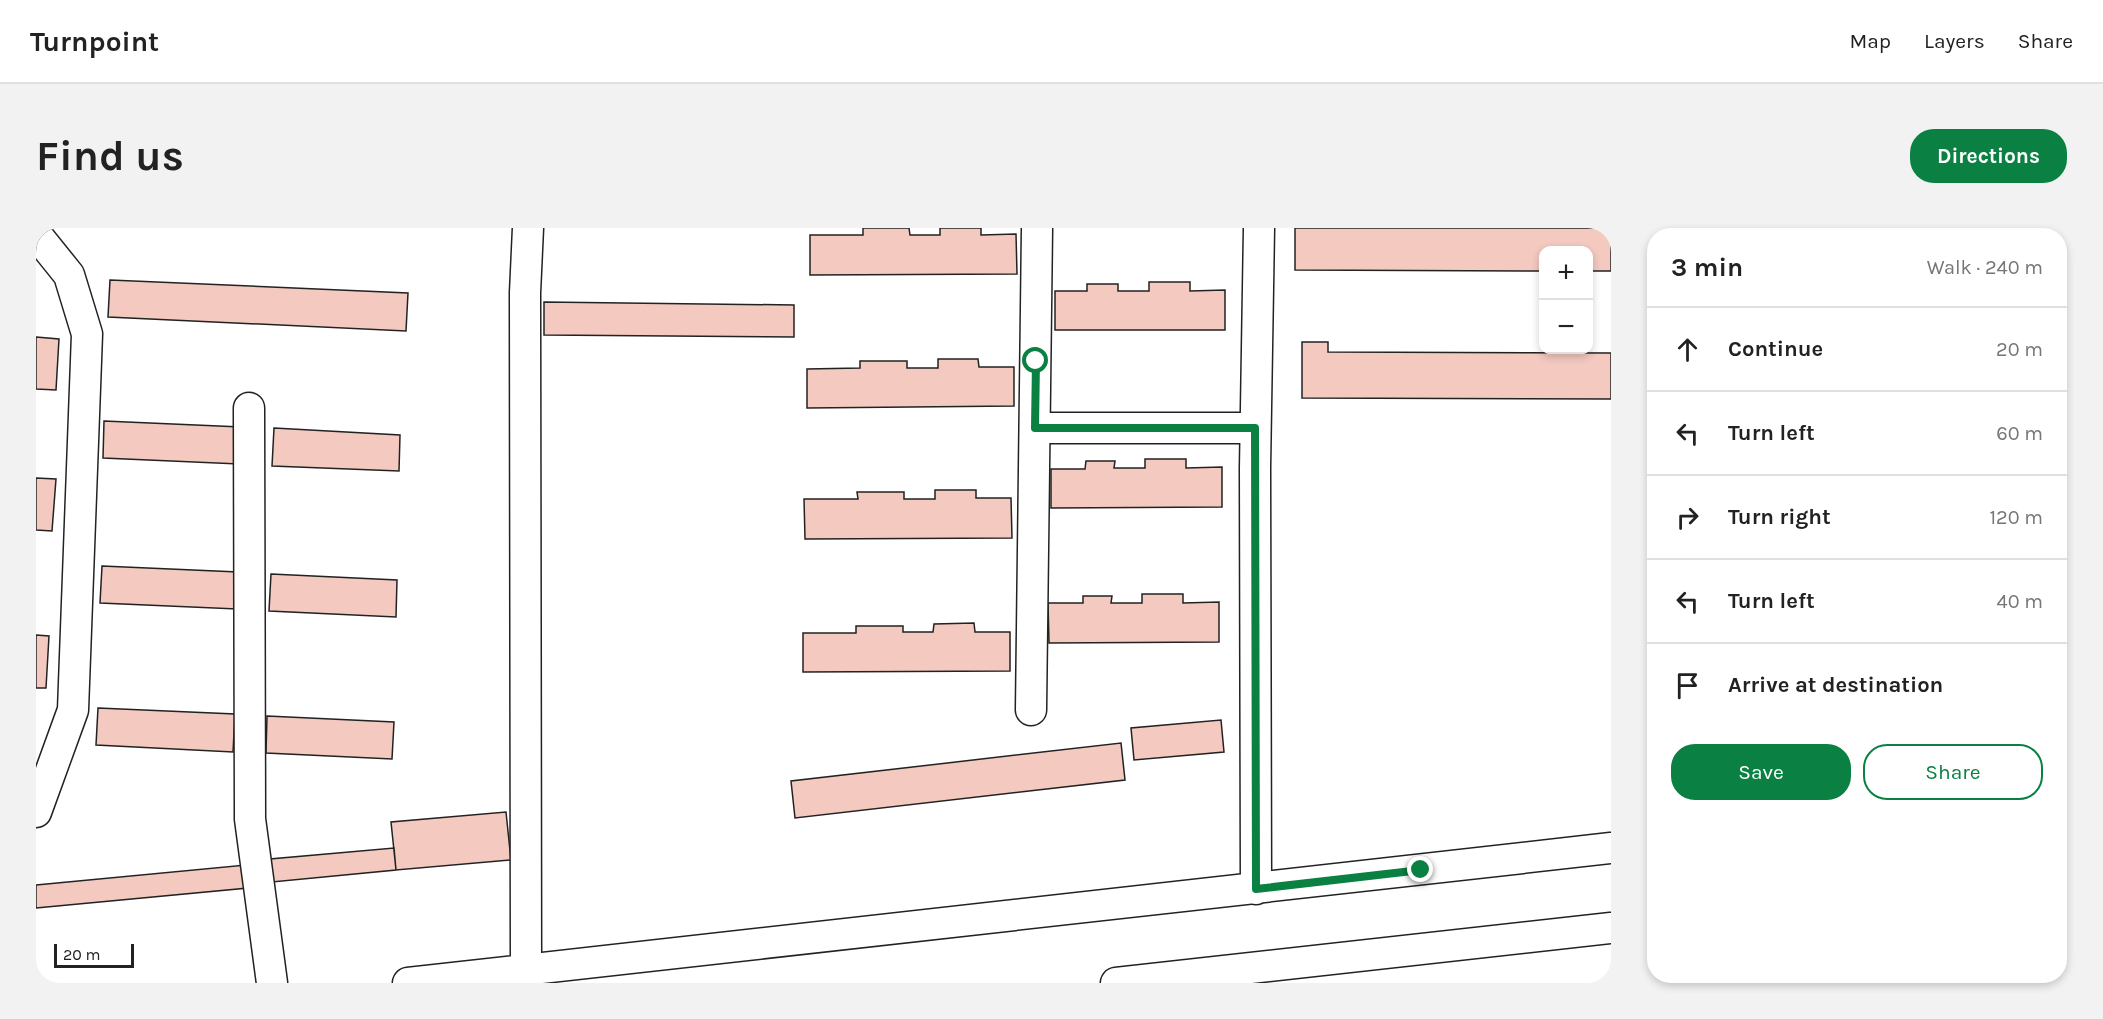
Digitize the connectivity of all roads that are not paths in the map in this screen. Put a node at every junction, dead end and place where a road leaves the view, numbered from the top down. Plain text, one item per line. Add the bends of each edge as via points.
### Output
1 (528, 228) edge
2 (1038, 228) edge
3 (1259, 228) edge
4 (36, 234) edge
5 (249, 408) dead end
6 (1035, 428) junction
7 (1255, 428) junction
8 (1031, 710) dead end
9 (36, 812) edge
10 (1611, 848) edge
11 (1256, 889) junction
12 (1611, 928) edge
13 (526, 970) junction
14 (621, 971) edge
15 (272, 983) edge
16 (408, 983) edge
17 (1116, 983) edge

1 - 13 street
2 - 6 street
3 - 7 street
4 - 9 street via 69,275 87,334 73,710
5 - 15 street via 250,819
6 - 7 street
6 - 8 street
7 - 11 street
10 - 11 street
11 - 14 street
12 - 17 street
13 - 14 street
13 - 16 street

